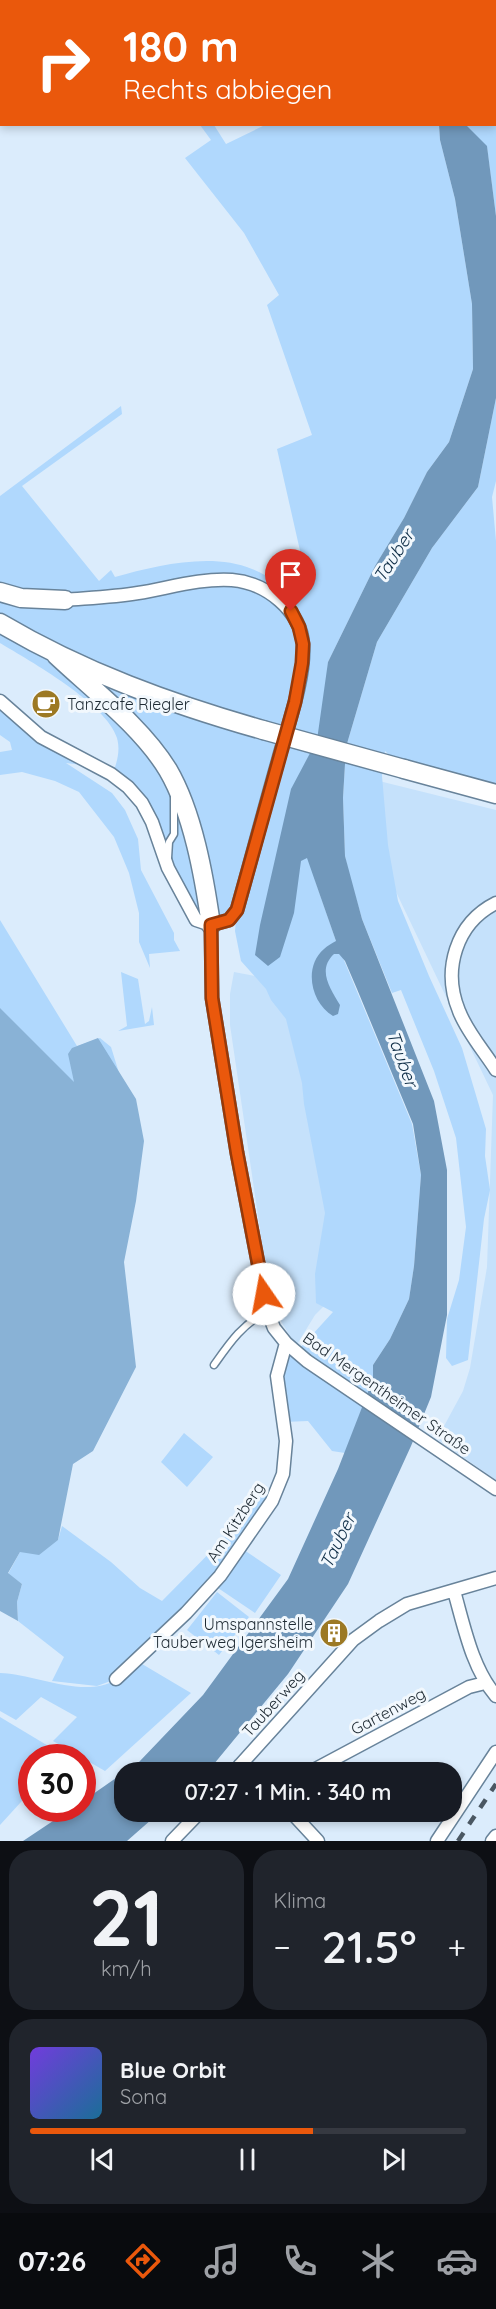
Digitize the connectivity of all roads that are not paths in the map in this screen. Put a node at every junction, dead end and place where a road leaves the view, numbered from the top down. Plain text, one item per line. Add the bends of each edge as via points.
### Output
1 (0, 592) edge
2 (65, 600) joint
3 (0, 624) edge
4 (56, 655) junction
5 (0, 701) edge
6 (175, 784) junction
7 (496, 794) edge
8 (168, 868) junction
9 (496, 903) edge
10 (211, 925) junction
11 (496, 1070) edge
12 (267, 1310) junction
13 (286, 1343) junction
14 (214, 1365) dead end
15 (496, 1489) edge
16 (496, 1578) edge
17 (454, 1591) junction
18 (116, 1679) dead end
19 (485, 1683) junction
20 (496, 1696) edge
21 (496, 1752) edge
22 (248, 1762) edge
23 (329, 1762) edge
24 (190, 1822) edge
25 (300, 1822) edge
26 (496, 1836) edge
27 (172, 1841) edge
28 (318, 1841) edge
29 (437, 1841) edge
30 (492, 1841) edge

1 - 2 main road via 21,598
2 - 10 street via 138,593 207,580 234,580 272,594 291,611 299,627 302,663 295,702 240,901 229,920
3 - 4 main road
4 - 6 main road via 129,722
4 - 7 main road, bridge via 158,697
5 - 8 street via 41,737 128,787 152,822
6 - 8 lane via 174,834
6 - 10 main road via 204,875
8 - 10 street via 190,913 196,920
9 - 11 street via 473,921 452,958 459,1011
10 - 12 street, Bad Mergentheimer Straße via 212,998
12 - 13 street, Bad Mergentheimer Straße
12 - 14 lane via 234,1336
13 - 15 street, Bad Mergentheimer Straße
13 - 18 street, Am Kitzberg via 277,1376 286,1441 283,1474 272,1501 220,1576
16 - 17 street, Tauberweg
17 - 19 street
17 - 22 street, Tauberweg via 407,1605 353,1640
19 - 20 street
19 - 23 street, Gartenweg via 469,1687
21 - 29 street
24 - 27 street
25 - 28 street
26 - 30 street

